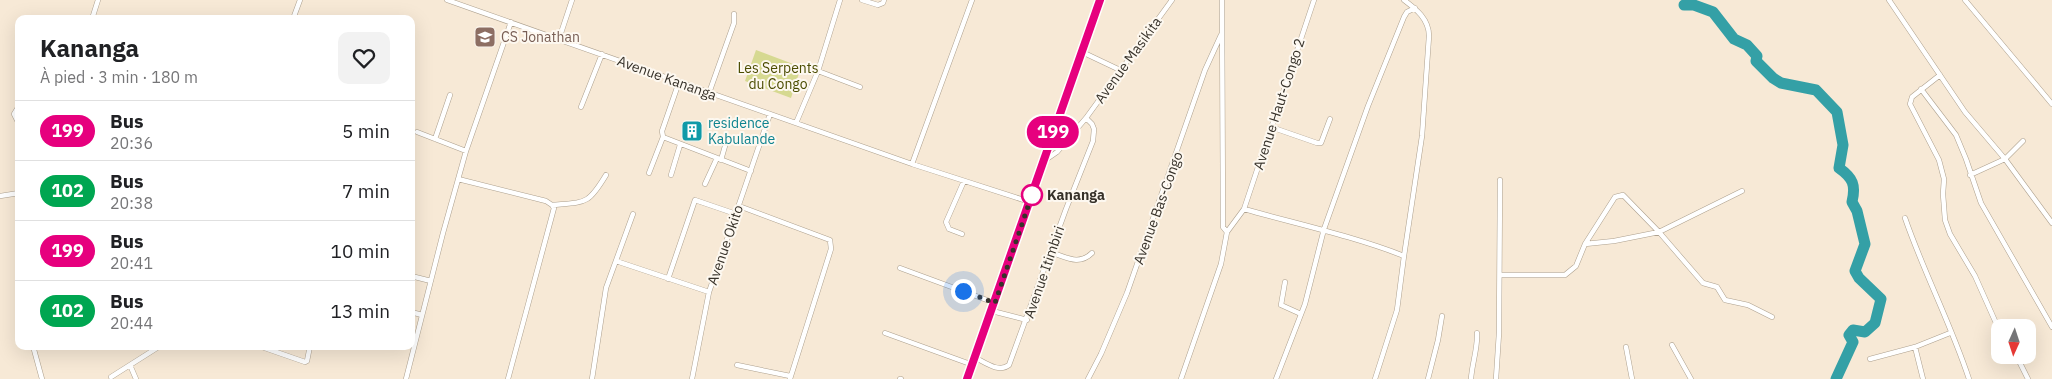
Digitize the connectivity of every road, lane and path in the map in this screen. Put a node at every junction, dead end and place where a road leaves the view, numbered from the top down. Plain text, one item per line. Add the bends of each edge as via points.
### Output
1 (98, 0) edge
2 (300, 0) edge
3 (447, 0) edge
4 (572, 0) edge
5 (840, 0) edge
6 (862, 0) edge
7 (884, 0) edge
8 (972, 0) edge
9 (1100, 0) edge
10 (1172, 0) edge
11 (1224, 0) edge
12 (1314, 0) edge
13 (1404, 0) edge
14 (1889, 0) edge
15 (1965, 0) edge
16 (1415, 8) junction
17 (734, 14) dead end
18 (93, 15) edge
19 (294, 15) edge
20 (511, 22) junction
21 (1221, 34) junction
22 (559, 39) junction
23 (1082, 52) junction
24 (602, 54) junction
25 (1120, 70) junction
26 (818, 71) junction
27 (1940, 75) junction
28 (679, 82) junction
29 (860, 88) dead end
30 (1921, 88) junction
31 (710, 93) junction
32 (450, 95) dead end
33 (2052, 104) edge
34 (580, 108) dead end
35 (770, 114) junction
36 (1086, 118) junction
37 (1330, 119) dead end
38 (796, 123) junction
39 (1271, 127) junction
40 (417, 132) dead end
41 (663, 137) junction
42 (434, 139) junction
43 (727, 139) dead end
44 (2023, 141) dead end
45 (680, 145) junction
46 (466, 151) junction
47 (719, 159) junction
48 (2005, 159) junction
49 (1043, 161) junction
50 (912, 164) junction
51 (751, 171) junction
52 (649, 173) dead end
53 (606, 175) dead end
54 (671, 175) dead end
55 (1970, 175) junction
56 (458, 179) junction
57 (1500, 180) dead end
58 (964, 181) junction
59 (705, 184) dead end
60 (1742, 191) dead end
61 (15, 194) edge
62 (0, 196) edge
63 (1030, 202) junction
64 (552, 204) junction
65 (739, 206) junction
66 (1244, 209) junction
67 (633, 214) dead end
68 (736, 214) junction
69 (1906, 218) dead end
70 (2052, 223) edge
71 (1227, 232) junction
72 (1324, 232) junction
73 (1659, 232) junction
74 (962, 234) dead end
75 (1585, 244) junction
76 (1050, 252) junction
77 (1092, 253) dead end
78 (1404, 256) junction
79 (616, 261) junction
80 (900, 268) dead end
81 (1500, 275) junction
82 (415, 277) edge
83 (668, 279) junction
84 (431, 281) junction
85 (1285, 282) dead end
86 (709, 292) junction
87 (995, 303) junction
88 (992, 311) junction
89 (415, 313) edge
90 (1301, 314) junction
91 (422, 315) junction
92 (1442, 316) dead end
93 (1772, 317) dead end
94 (1994, 319) edge
95 (1027, 320) junction
96 (2052, 327) edge
97 (884, 333) dead end
98 (1477, 333) dead end
99 (1950, 333) junction
100 (415, 343) edge
101 (1672, 345) dead end
102 (1626, 347) dead end
103 (1915, 347) junction
104 (34, 350) edge
105 (154, 350) edge
106 (270, 350) edge
107 (309, 350) edge
108 (413, 350) edge
109 (1870, 360) dead end
110 (974, 362) junction
111 (2019, 364) edge
112 (130, 365) junction
113 (737, 365) dead end
114 (111, 377) dead end
115 (790, 377) edge
116 (42, 379) edge
117 (136, 379) edge
118 (406, 379) edge
119 (508, 379) edge
120 (592, 379) edge
121 (692, 379) edge
122 (967, 379) edge
123 (1088, 379) edge
124 (1181, 379) edge
125 (1276, 379) edge
126 (1375, 379) edge
127 (1428, 379) edge
128 (1471, 379) edge
129 (1496, 379) edge
130 (1632, 379) edge
131 (1691, 379) edge
132 (1923, 379) edge
133 (1970, 379) edge
134 (2028, 379) edge

1 - 18 street
2 - 19 street
3 - 20 street, Avenue Kananga
4 - 22 street
5 - 26 street
6 - 7 street via 878,6
8 - 50 street
9 - 23 main road
10 - 25 street, Avenue Masikita
11 - 21 street
12 - 39 street, Avenue Haut-Congo 2
13 - 16 street
14 - 27 street
15 - 33 street
16 - 72 street via 1404,16 1388,55
16 - 78 street via 1425,20 1429,36 1422,136
17 - 31 street via 734,23
20 - 22 street, Avenue Kananga
20 - 46 street
21 - 71 street via 1224,227
21 - 123 street, Avenue Bas-Congo via 1205,70 1127,293
22 - 24 street, Avenue Kananga
23 - 25 street
23 - 49 main road
24 - 28 street, Avenue Kananga
24 - 34 street
25 - 36 street, Avenue Masikita
26 - 29 street
26 - 38 street
27 - 30 street
27 - 48 street via 1965,112
28 - 31 street, Avenue Kananga
28 - 41 street via 662,131
30 - 55 street via 1956,134
30 - 94 street via 1910,104 1939,160 1950,234 1975,276
31 - 35 street, Avenue Kananga
32 - 42 street
35 - 38 street, Avenue Kananga
35 - 51 street, Avenue Okito
36 - 49 street, Avenue Masikita via 1057,152
36 - 76 street, Avenue Itimbiri via 1094,129 1093,141
37 - 39 street via 1321,143
38 - 50 street, Avenue Kananga
39 - 66 street, Avenue Haut-Congo 2
40 - 42 street
41 - 45 street
41 - 52 street
42 - 46 street
43 - 47 street
44 - 48 street
45 - 47 street
45 - 54 street
46 - 56 street
47 - 51 street
47 - 59 street
48 - 55 street
48 - 70 street
49 - 63 main road
50 - 58 street, Avenue Kananga
51 - 65 street, Avenue Okito
53 - 64 street via 590,199
55 - 96 street via 1981,203
56 - 64 street
56 - 84 street
57 - 81 street
58 - 63 street, Avenue Kananga
58 - 74 street via 946,222 949,229
60 - 73 street
61 - 62 street
63 - 87 main road
64 - 119 street via 554,211
65 - 68 street, Avenue Okito
65 - 115 street via 830,240 831,249
66 - 71 street, Avenue Haut-Congo 2
66 - 72 street
67 - 79 street
68 - 83 street via 694,200
68 - 86 street, Avenue Okito
69 - 99 street
71 - 124 street, Avenue Haut-Congo 2 via 1222,264
72 - 78 street
72 - 90 street
73 - 75 street
73 - 75 street via 1620,195
73 - 93 street via 1703,283 1720,289 1725,300 1748,305
75 - 81 street via 1576,266 1565,275
76 - 77 street via 1079,261
76 - 95 street, Avenue Itimbiri
78 - 126 street via 1397,310
79 - 83 street
79 - 120 street via 606,288
80 - 87 street
81 - 129 street
82 - 84 street
83 - 86 street
84 - 91 street
85 - 90 street via 1281,305
86 - 121 street, Avenue Okito
87 - 88 main road
88 - 95 street
88 - 110 main road
89 - 91 street
90 - 125 street
91 - 100 street
92 - 127 street
95 - 110 street, Avenue Itimbiri via 1010,365 1000,369
97 - 110 street, Avenue Itimbiri
98 - 128 street
99 - 103 street
99 - 133 street
101 - 131 street
102 - 130 street
103 - 109 street
103 - 132 street
104 - 116 street
105 - 112 street
106 - 107 street via 305,362
108 - 118 street
110 - 122 main road
111 - 134 street
112 - 114 street
112 - 117 street
113 - 115 street

